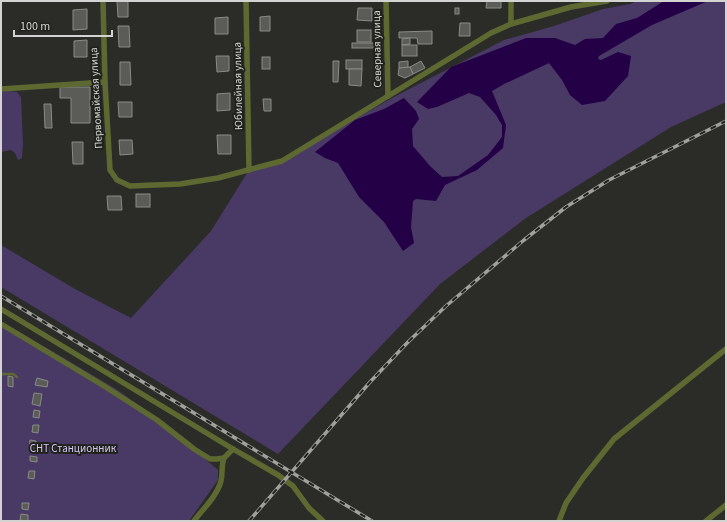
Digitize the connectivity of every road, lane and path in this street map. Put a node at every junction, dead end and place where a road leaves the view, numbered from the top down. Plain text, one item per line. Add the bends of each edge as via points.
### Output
1 (103, 1) edge
2 (246, 1) edge
3 (386, 1) edge
4 (510, 1) edge
5 (607, 1) edge
6 (511, 24) junction
7 (105, 82) junction
8 (1, 89) edge
9 (388, 96) junction
10 (249, 170) junction
11 (1, 309) edge
12 (1, 324) edge
13 (726, 349) edge
14 (1, 374) edge
15 (17, 377) dead end
16 (233, 449) junction
17 (224, 458) junction
18 (726, 505) edge
19 (194, 521) edge
20 (323, 521) edge
21 (559, 521) edge
22 (706, 521) edge

1 - 7 street, Первомайская улица
2 - 10 street, Юбилейная улица
3 - 9 street, Северная улица
4 - 6 street
5 - 6 street via 571,7
6 - 9 street via 491,33
7 - 8 street
7 - 10 street, Первомайская улица via 110,170 117,180 130,186 180,184
9 - 10 street via 282,161
11 - 16 street
12 - 17 street via 157,420 194,449 210,458
13 - 21 street via 614,439 566,503
14 - 15 lane via 13,374
16 - 17 street
16 - 20 street via 293,486 309,508
17 - 19 street via 217,490
18 - 22 street

